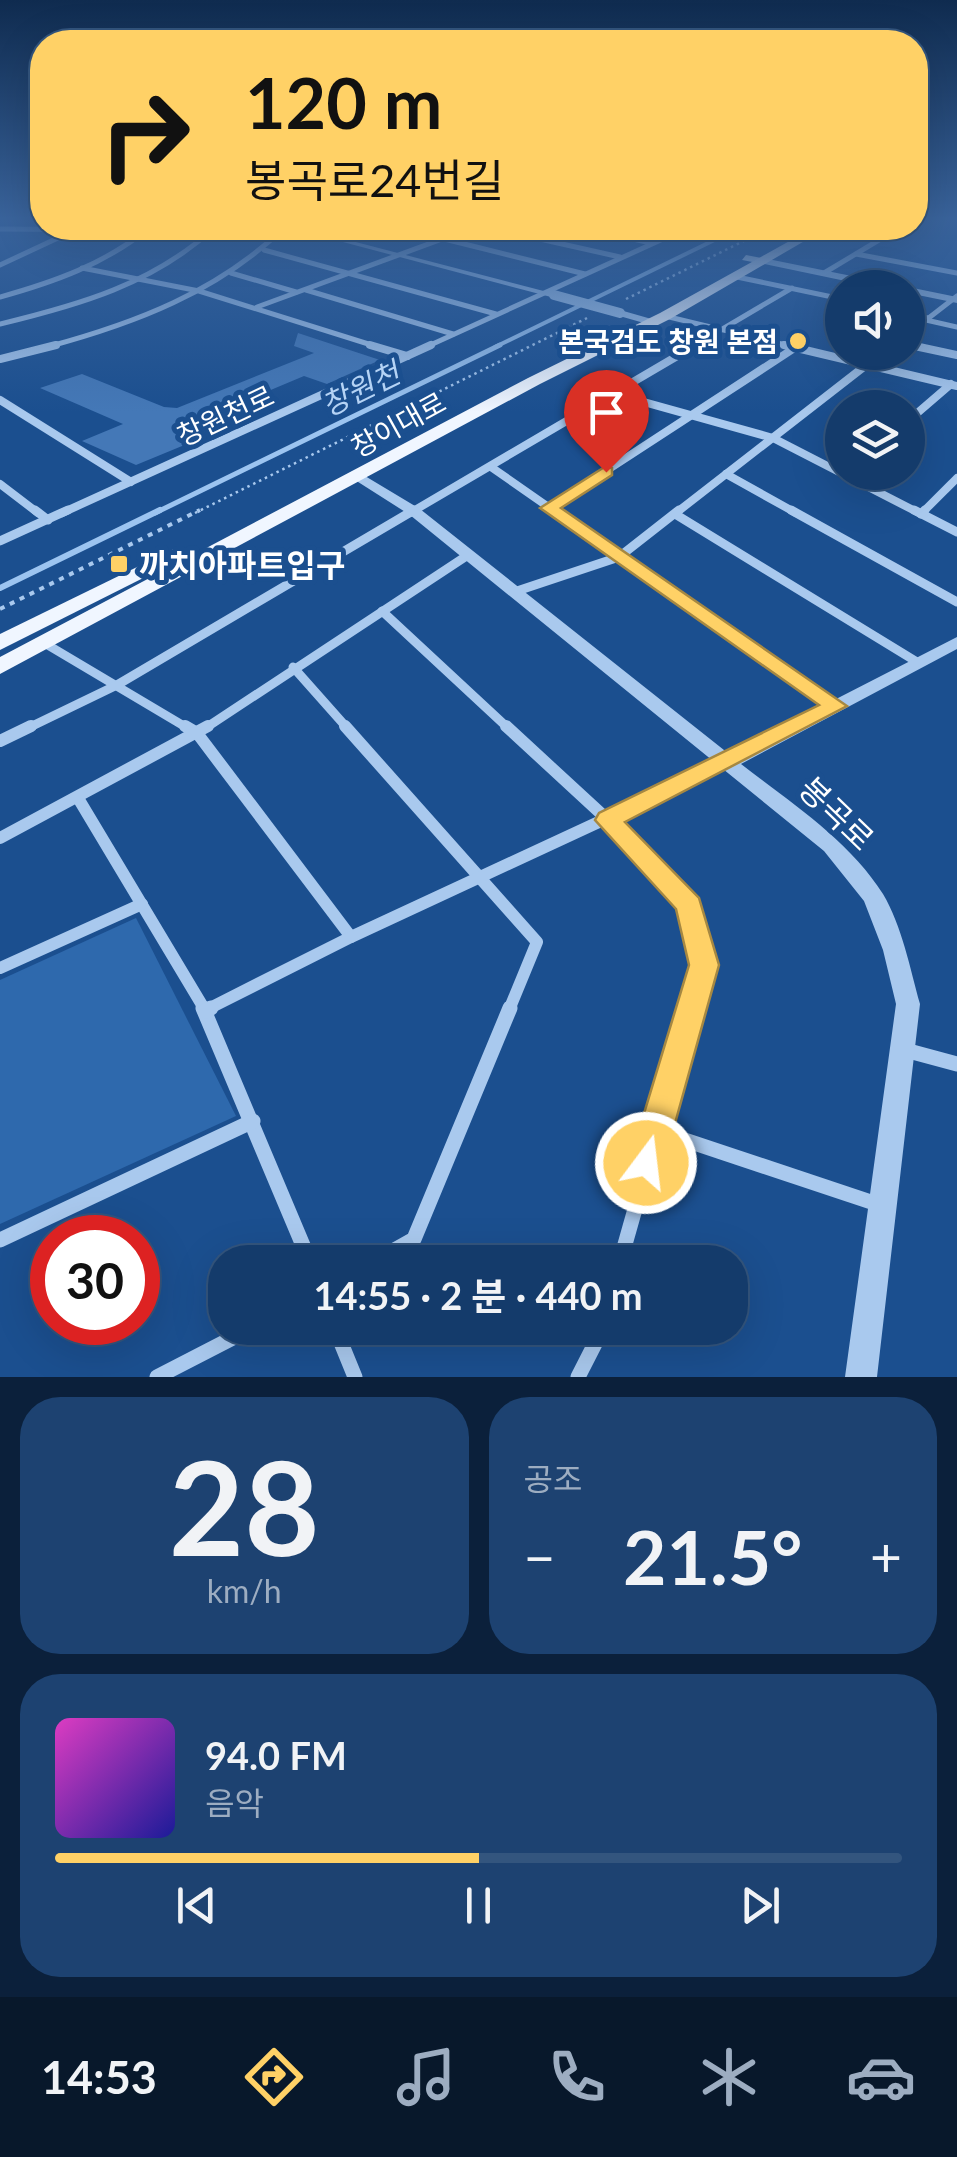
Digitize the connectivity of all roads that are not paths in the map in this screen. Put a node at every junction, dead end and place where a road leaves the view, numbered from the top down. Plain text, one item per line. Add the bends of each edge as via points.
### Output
1 (39, 283) edge
2 (127, 283) edge
3 (164, 283) edge
4 (213, 283) edge
5 (267, 283) edge
6 (322, 283) edge
7 (388, 283) edge
8 (509, 283) edge
9 (569, 283) edge
10 (710, 283) edge
11 (710, 283) edge
12 (785, 283) edge
13 (792, 288) junction
14 (306, 290) junction
15 (199, 291) junction
16 (297, 292) junction
17 (925, 293) edge
18 (550, 294) junction
19 (825, 295) edge
20 (0, 297) edge
21 (956, 299) edge
22 (257, 307) junction
23 (637, 314) junction
24 (497, 315) junction
25 (927, 319) joint
26 (0, 324) edge
27 (957, 327) edge
28 (722, 329) junction
29 (454, 334) junction
30 (796, 346) junction
31 (925, 348) edge
32 (825, 353) edge
33 (957, 355) edge
34 (408, 356) junction
35 (0, 359) edge
36 (860, 370) edge
37 (893, 370) edge
38 (954, 385) edge
39 (615, 394) junction
40 (0, 400) edge
41 (925, 408) edge
42 (690, 416) junction
43 (773, 438) junction
44 (825, 464) edge
45 (492, 468) junction
46 (352, 472) junction
47 (726, 474) junction
48 (957, 478) edge
49 (131, 482) junction
50 (0, 484) edge
51 (876, 490) edge
52 (549, 508) junction
53 (415, 512) junction
54 (675, 514) junction
55 (922, 514) junction
56 (48, 520) junction
57 (957, 532) edge
58 (0, 542) edge
59 (468, 555) junction
60 (618, 557) junction
61 (514, 592) junction
62 (957, 602) edge
63 (382, 611) junction
64 (957, 642) edge
65 (0, 643) edge
66 (46, 644) junction
67 (918, 662) junction
68 (0, 667) edge
69 (293, 667) junction
70 (116, 685) junction
71 (835, 706) junction
72 (197, 734) junction
73 (0, 740) edge
74 (729, 762) junction
75 (78, 798) junction
76 (608, 820) junction
77 (0, 838) edge
78 (482, 878) junction
79 (142, 904) junction
80 (351, 937) junction
81 (0, 968) edge
82 (206, 1011) junction
83 (900, 1048) junction
84 (957, 1064) edge
85 (253, 1122) junction
86 (655, 1130) junction
87 (881, 1205) junction
88 (0, 1240) edge
89 (303, 1245) edge
90 (403, 1245) edge
91 (625, 1245) edge
92 (219, 1345) edge
93 (342, 1345) edge
94 (594, 1345) edge
95 (157, 1377) edge
96 (355, 1377) edge
97 (578, 1377) edge
98 (861, 1377) edge

1 - 20 street
2 - 26 street
3 - 15 street
4 - 15 street
5 - 16 street
6 - 14 street
7 - 24 street
8 - 18 street
9 - 18 street, 창원천로
10 - 23 main road, 창이대로
11 - 23 main road, 창이대로
12 - 13 street
13 - 19 street
13 - 28 street
14 - 16 street
14 - 29 street
15 - 22 street
15 - 35 street via 127,322
16 - 22 street
17 - 21 street
18 - 23 street, bridge
18 - 24 street, 창원천로
21 - 25 street
22 - 34 street
23 - 28 street
23 - 46 main road, 창이대로
24 - 29 street, 창원천로
25 - 27 street
28 - 30 street
28 - 39 street
29 - 34 street, 창원천로
30 - 32 street
30 - 42 street
31 - 33 street
34 - 49 street, 창원천로
36 - 43 street
37 - 38 street
38 - 41 street
39 - 42 street
39 - 45 street
40 - 49 street
42 - 43 street
42 - 52 street
43 - 44 street
43 - 47 street
45 - 52 street
45 - 53 street
46 - 53 street, 봉곡로
46 - 65 main road, 창이대로
46 - 66 main road, 창이대로
47 - 54 street
47 - 62 street
48 - 55 street
49 - 56 street, 창원천로
50 - 56 street
51 - 55 street
52 - 60 street
53 - 59 street, 봉곡로
53 - 70 street
54 - 60 street
54 - 67 street
55 - 57 street
56 - 58 street, 창원천로
59 - 61 street, 봉곡로
59 - 63 street
60 - 61 street
60 - 71 street
61 - 74 street, 봉곡로
63 - 69 street
63 - 76 street
64 - 67 street
66 - 68 main road, 창이대로
66 - 70 street
67 - 71 street
69 - 72 street
69 - 78 street
70 - 72 street
70 - 73 street
71 - 74 street
72 - 75 street
72 - 80 street
74 - 76 street
74 - 83 street, 봉곡로 via 832,846 874,898 908,1004
75 - 77 street
75 - 79 street
76 - 78 street
76 - 86 street via 689,905 704,965
78 - 80 street
78 - 90 street via 537,942 414,1239
79 - 81 street
79 - 82 street
80 - 82 street
82 - 85 street
83 - 84 street
83 - 87 street, 봉곡로
85 - 88 street
85 - 89 street
86 - 87 street
86 - 91 street
87 - 98 street, 봉곡로
92 - 95 street
93 - 96 street
94 - 97 street

